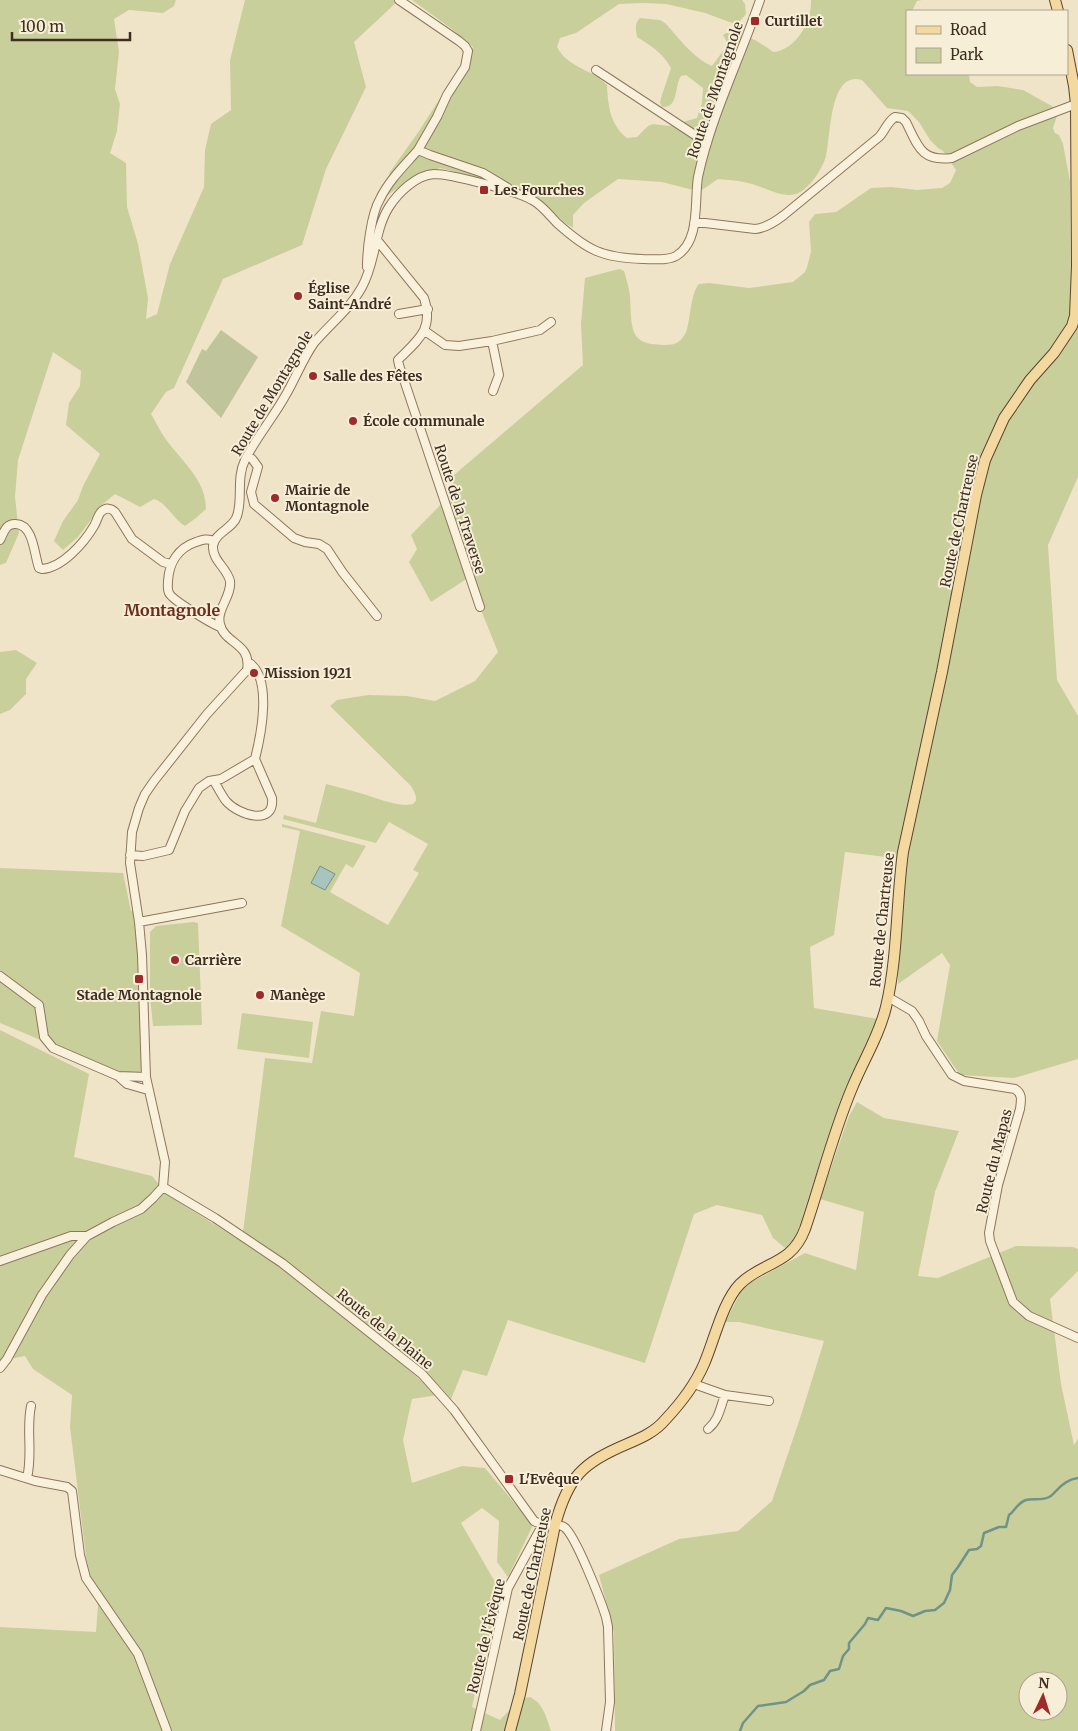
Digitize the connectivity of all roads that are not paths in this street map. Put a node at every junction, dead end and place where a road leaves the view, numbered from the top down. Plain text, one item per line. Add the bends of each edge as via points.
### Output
1 (399, 0) edge
2 (760, 0) edge
3 (1068, 55) edge
4 (596, 70) dead end
5 (1076, 104) junction
6 (707, 143) junction
7 (418, 150) junction
8 (514, 192) junction
9 (694, 223) junction
10 (377, 240) junction
11 (367, 277) junction
12 (428, 309) junction
13 (399, 314) dead end
14 (551, 322) dead end
15 (425, 331) junction
16 (492, 341) junction
17 (493, 390) dead end
18 (248, 455) junction
19 (0, 540) edge
20 (214, 541) junction
21 (171, 564) junction
22 (480, 607) dead end
23 (377, 616) dead end
24 (220, 627) junction
25 (248, 662) junction
26 (255, 759) junction
27 (214, 781) junction
28 (130, 856) junction
29 (242, 903) dead end
30 (139, 922) junction
31 (0, 976) edge
32 (888, 997) junction
33 (118, 1076) junction
34 (146, 1077) junction
35 (148, 1090) junction
36 (163, 1187) junction
37 (87, 1236) junction
38 (0, 1261) edge
39 (1078, 1338) edge
40 (0, 1368) edge
41 (694, 1384) junction
42 (725, 1395) junction
43 (769, 1401) dead end
44 (31, 1406) dead end
45 (708, 1430) dead end
46 (0, 1470) edge
47 (27, 1478) junction
48 (543, 1524) junction
49 (556, 1525) junction
50 (168, 1731) edge
51 (476, 1731) edge
52 (510, 1731) edge
53 (606, 1731) edge

1 - 7 street via 468,51 465,67
2 - 6 street, Route de Montagnole
3 - 5 main road, Route de Chartreuse
4 - 6 street
5 - 9 street via 1018,126 952,158 943,159 922,152 906,122 894,117 878,138 770,225 755,229
5 - 32 main road, Route de Chartreuse via 1075,316 1072,326 1004,418 985,460 903,852 896,945
6 - 9 street, Route de Montagnole via 698,182
7 - 8 street via 483,173
7 - 11 street via 378,201 367,256
8 - 9 street, Route de Montagnole via 541,206 585,246 616,258 672,258 686,246
8 - 10 street, Route de Montagnole via 443,175 425,176 394,200 382,221
10 - 11 street, Route de Montagnole
10 - 12 street via 424,298
11 - 18 street, Route de Montagnole via 353,301 310,350 284,399
12 - 13 street
12 - 15 street
14 - 16 street via 540,330
15 - 16 street via 446,345
15 - 22 street, Route de la Traverse via 398,360
16 - 17 street via 499,375
18 - 20 street, Route de Montagnole via 240,475 237,518
18 - 23 street via 258,467 251,492 254,504 294,538 326,549
19 - 21 street via 9,525 23,526 29,534 39,568 49,568 71,554 102,511 108,508 132,538 163,562
20 - 21 street via 204,539 186,546
20 - 24 street via 213,553 230,584 220,615
21 - 24 street via 170,595
24 - 25 street via 240,647
25 - 26 street via 259,672 264,697
25 - 28 street via 246,672 207,714 145,794 132,832
26 - 27 street
26 - 27 street via 272,798 267,813 260,816 239,812 226,801
27 - 28 street via 198,788 169,850
28 - 30 street
29 - 30 street
30 - 34 street
31 - 33 street via 39,1005 44,1037 52,1048
32 - 39 street, Route du Mapas via 912,1011 952,1075 964,1081 1015,1089 1020,1094 1020,1109 998,1185 990,1241 1013,1302 1029,1316
32 - 41 main road, Route de Chartreuse via 878,1032 843,1113 802,1238 786,1256 745,1280 734,1292
33 - 34 street
33 - 35 street via 127,1084
34 - 35 street
35 - 36 street via 165,1162
36 - 37 street via 141,1209
36 - 48 street, Route de la Plaine via 282,1263 422,1374 454,1410 534,1521
37 - 38 street via 72,1236
37 - 40 street via 42,1295
41 - 42 street
41 - 49 main road, Route de Chartreuse via 660,1426 600,1456 576,1475 565,1494
42 - 43 street
42 - 45 street via 718,1418
44 - 47 street
46 - 47 street
47 - 50 street via 62,1485 72,1491 86,1578 138,1654
48 - 49 street
48 - 51 street, Route de l'Évêque via 508,1588
49 - 52 main road, Route de Chartreuse
49 - 53 street via 562,1525 576,1544 606,1617 610,1702

